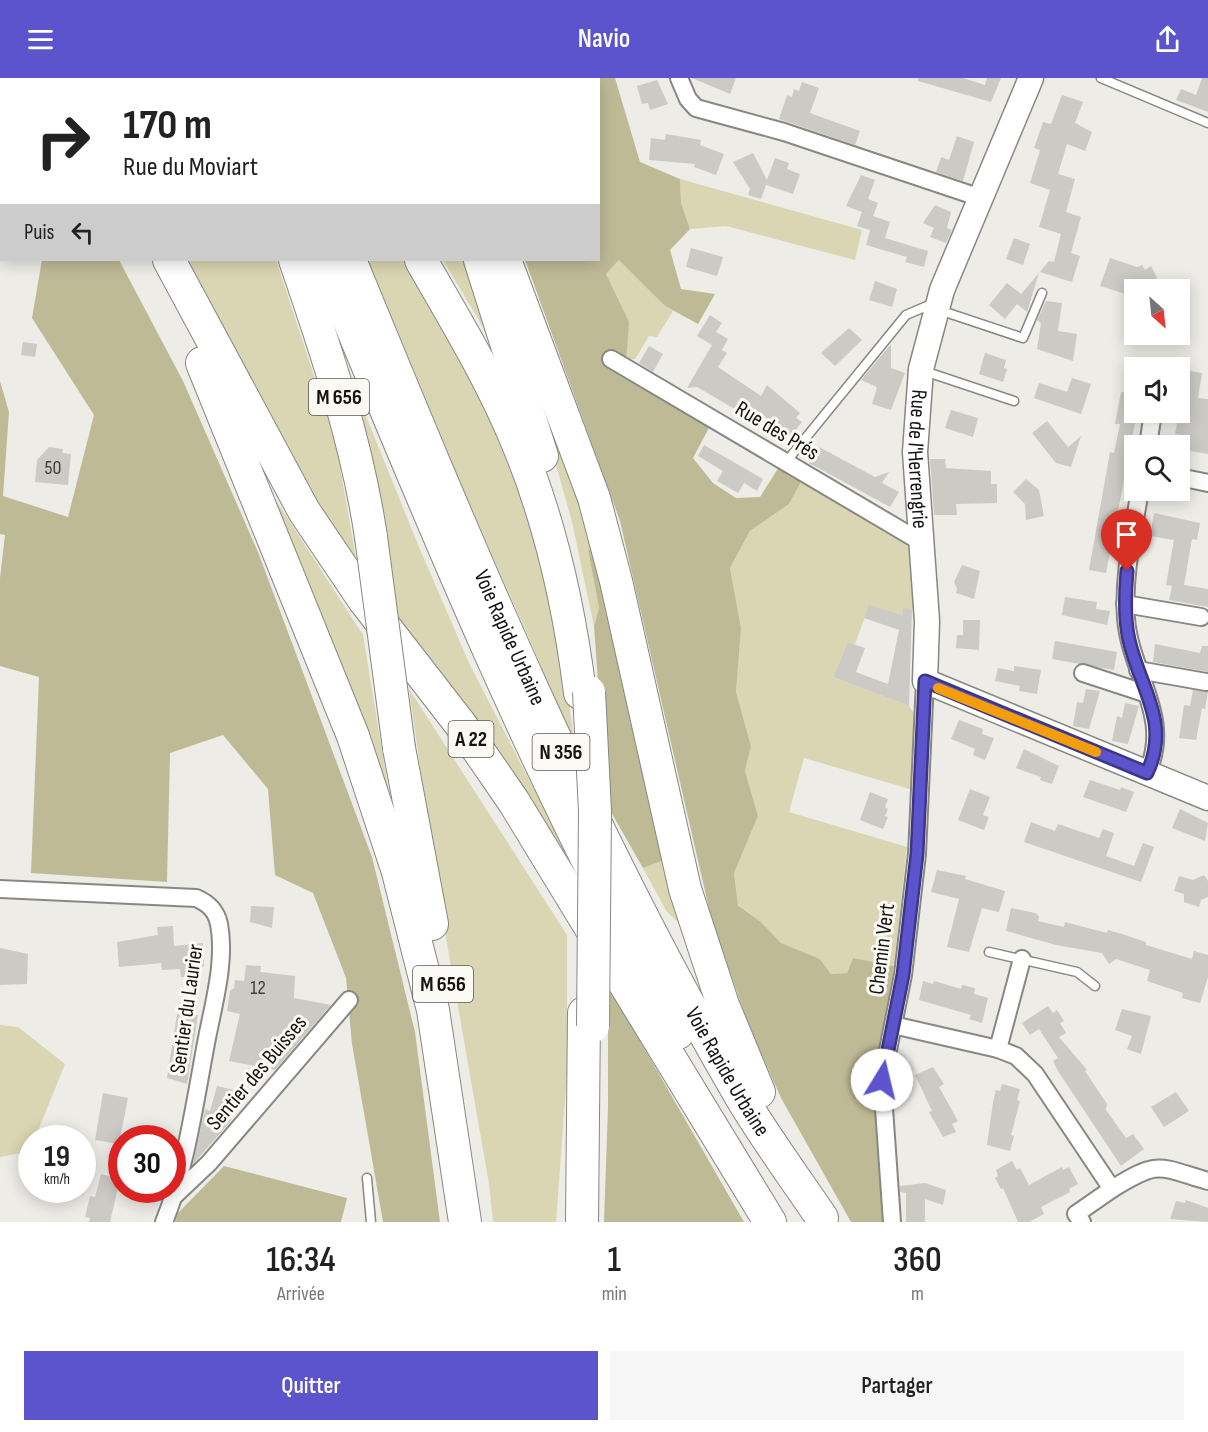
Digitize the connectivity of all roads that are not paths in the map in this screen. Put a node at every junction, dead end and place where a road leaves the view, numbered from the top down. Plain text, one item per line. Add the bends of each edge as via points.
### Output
1 (679, 78) edge
2 (1031, 78) edge
3 (1101, 78) edge
4 (1208, 123) edge
5 (981, 198) junction
6 (152, 261) edge
7 (171, 261) edge
8 (295, 261) edge
9 (324, 261) edge
10 (350, 261) edge
11 (422, 261) edge
12 (480, 261) edge
13 (506, 261) edge
14 (1042, 293) dead end
15 (935, 308) junction
16 (611, 359) dead end
17 (921, 369) junction
18 (1014, 401) dead end
19 (786, 462) junction
20 (1190, 479) edge
21 (1208, 483) edge
22 (1138, 501) edge
23 (921, 542) junction
24 (1125, 604) junction
25 (1200, 617) dead end
26 (1138, 670) junction
27 (1083, 673) dead end
28 (925, 681) junction
29 (1206, 682) dead end
30 (584, 692) junction
31 (1147, 694) junction
32 (1147, 773) junction
33 (1208, 798) edge
34 (0, 890) edge
35 (989, 952) dead end
36 (1022, 959) junction
37 (1095, 986) dead end
38 (349, 1000) dead end
39 (588, 1020) junction
40 (893, 1025) junction
41 (998, 1049) junction
42 (186, 1140) edge
43 (367, 1178) dead end
44 (1208, 1181) edge
45 (186, 1186) edge
46 (1112, 1189) junction
47 (171, 1203) edge
48 (1074, 1219) edge
49 (823, 1220) edge
50 (164, 1222) edge
51 (371, 1222) edge
52 (465, 1222) edge
53 (481, 1222) edge
54 (582, 1222) edge
55 (591, 1222) edge
56 (770, 1222) edge
57 (785, 1222) edge
58 (892, 1222) edge

1 - 5 street via 692,105 705,111 764,125
2 - 5 street, Rue de l'Herrengrie
3 - 4 lane
5 - 15 street, Rue de l'Herrengrie
6 - 52 highway via 239,450 349,726 383,824 426,978
7 - 56 highway, A 22 via 304,511 364,600 461,725 519,810
8 - 53 highway, M 656, bridge via 363,485 399,748 460,1077
9 - 57 highway, Voie Rapide Urbaine / N 356 via 444,552 524,729 658,996
10 - 49 highway, Voie Rapide Urbaine / N 356 via 480,571 608,851 743,1100
11 - 30 highway via 493,390 534,484 564,587
12 - 30 highway via 559,515 580,609
13 - 49 highway via 597,507 677,859 702,946 743,1055
14 - 15 lane via 1023,338
15 - 17 street, Rue de l'Herrengrie
15 - 19 lane via 927,306 906,315
16 - 19 street, Rue des Prés
17 - 18 lane
17 - 23 street, Rue de l'Herrengrie via 915,444
19 - 23 street, Rue des Prés
20 - 21 street
22 - 24 street
23 - 28 street, Rue de l'Herrengrie via 928,637
24 - 25 street
24 - 26 street via 1129,640
26 - 29 street
26 - 31 street
27 - 31 street
28 - 32 street
28 - 40 street, Chemin Vert via 918,847
30 - 39 highway, bridge via 595,811
31 - 32 street via 1157,739
32 - 33 street
34 - 42 street, Sentier du Laurier via 195,898 214,910 220,936 219,973
35 - 36 lane
36 - 37 lane via 1077,972
36 - 41 street
38 - 45 street, Sentier des Buisses
39 - 54 highway
39 - 55 highway
40 - 41 street
40 - 58 street, Chemin Vert via 882,1080
41 - 46 street via 1016,1056 1035,1074
43 - 51 lane
44 - 46 street via 1158,1167 1141,1171
46 - 48 street
47 - 50 street, Sentier du Laurier

